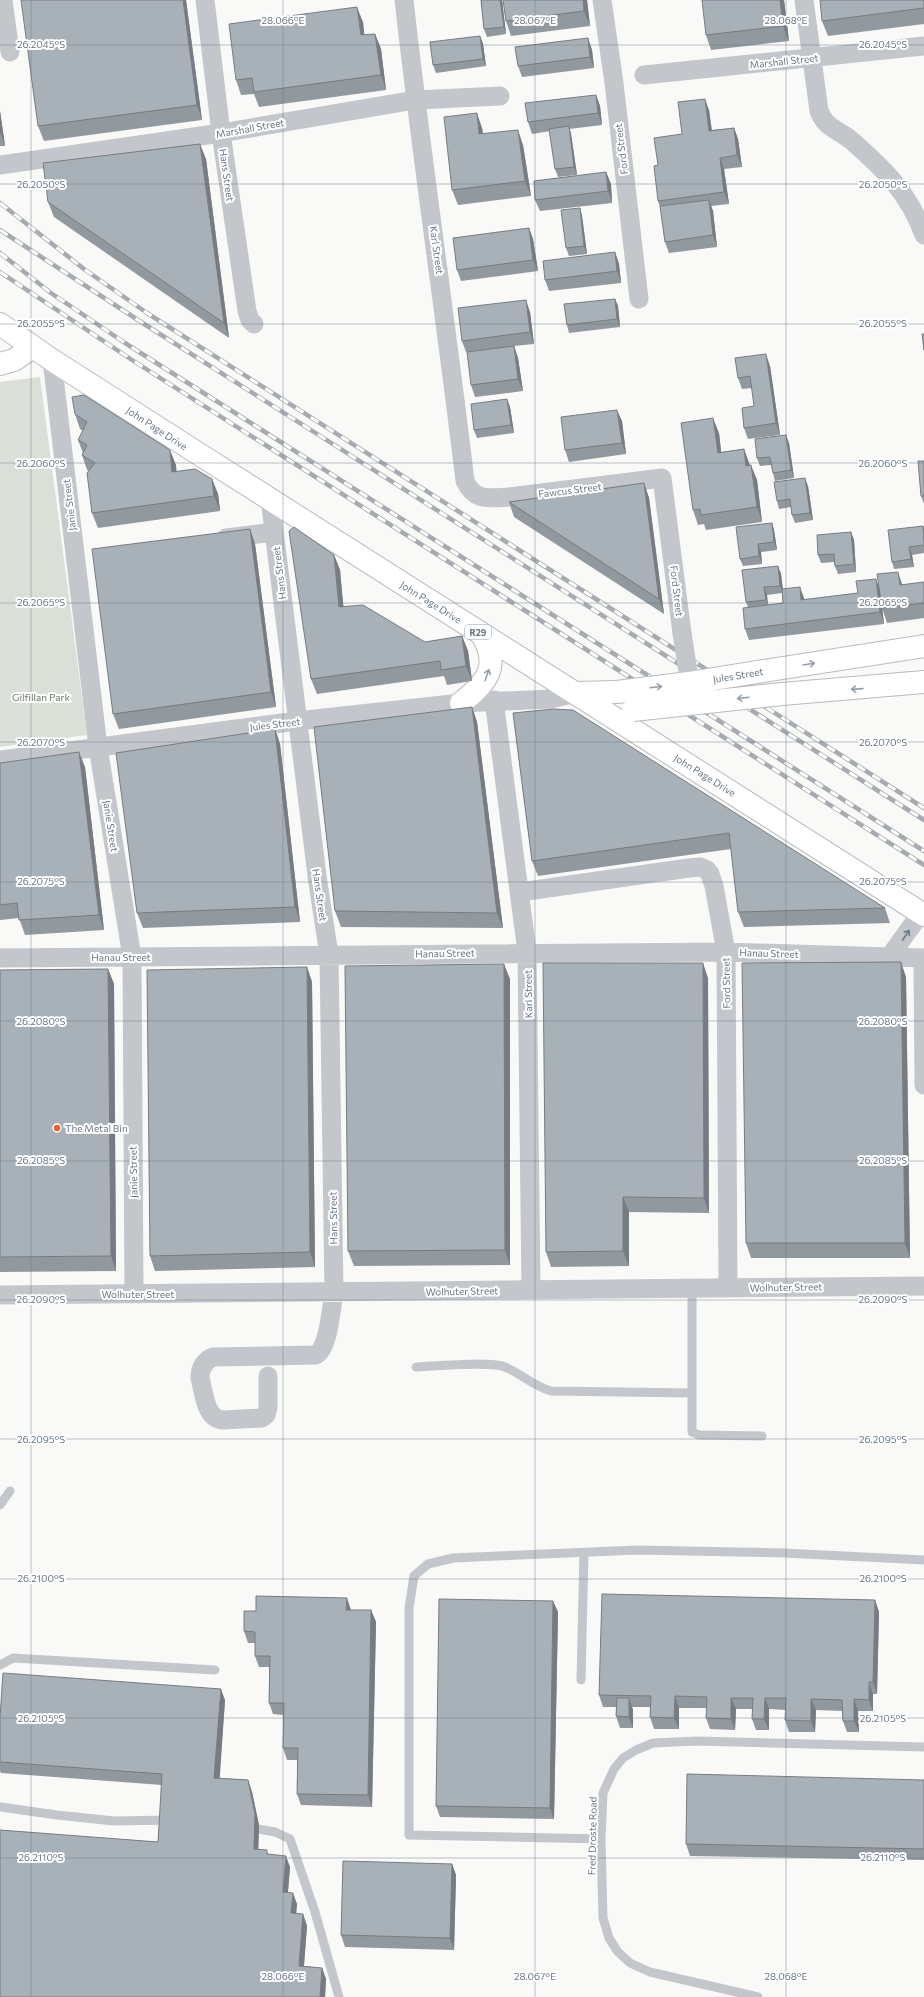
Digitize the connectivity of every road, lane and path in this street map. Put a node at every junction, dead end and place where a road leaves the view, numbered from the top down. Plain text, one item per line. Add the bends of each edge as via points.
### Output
1 (3, 0) edge
2 (205, 0) edge
3 (404, 0) edge
4 (602, 0) edge
5 (804, 0) edge
6 (924, 46) edge
7 (10, 52) dead end
8 (812, 58) junction
9 (644, 75) dead end
10 (500, 96) dead end
11 (415, 100) junction
12 (221, 133) junction
13 (0, 165) edge
14 (924, 235) edge
15 (638, 299) dead end
16 (0, 324) edge
17 (254, 324) dead end
18 (33, 347) junction
19 (52, 360) junction
20 (0, 364) edge
21 (662, 478) joint
22 (477, 496) joint
23 (270, 499) junction
24 (274, 532) junction
25 (211, 540) edge
26 (480, 633) junction
27 (924, 646) edge
28 (888, 651) junction
29 (924, 682) edge
30 (892, 686) junction
31 (576, 693) junction
32 (691, 694) junction
33 (551, 699) junction
34 (494, 700) junction
35 (461, 703) junction
36 (600, 710) junction
37 (297, 721) junction
38 (98, 747) junction
39 (0, 760) edge
40 (520, 892) junction
41 (923, 914) edge
42 (527, 952) junction
43 (726, 952) junction
44 (329, 955) junction
45 (890, 956) junction
46 (132, 957) junction
47 (0, 958) edge
48 (923, 958) edge
49 (924, 1086) edge
50 (924, 1286) edge
51 (692, 1288) junction
52 (728, 1288) junction
53 (531, 1290) junction
54 (334, 1293) junction
55 (134, 1294) junction
56 (0, 1295) edge
57 (416, 1367) dead end
58 (268, 1376) dead end
59 (691, 1393) junction
60 (762, 1436) dead end
61 (10, 1491) dead end
62 (0, 1505) edge
63 (584, 1553) junction
64 (924, 1560) edge
65 (0, 1666) edge
66 (215, 1670) dead end
67 (581, 1680) dead end
68 (924, 1747) edge
69 (0, 1807) edge
70 (181, 1819) edge
71 (235, 1825) edge
72 (601, 1839) junction
73 (339, 1997) edge
74 (758, 1997) edge

1 - 7 street
2 - 12 street, Hans Street
3 - 11 street, Karl Street
4 - 15 street, Ford Street
5 - 8 street
6 - 8 street, Marshall Street
8 - 9 street, Marshall Street
8 - 14 street via 819,111 826,124 849,138 902,189
10 - 11 street, Marshall Street
11 - 12 street, Marshall Street
11 - 22 street, Karl Street via 444,305 465,481
12 - 13 street, Marshall Street
12 - 17 street, Hans Street via 247,311
16 - 18 main road, John Page Drive / R29
18 - 19 main road, John Page Drive / R29
18 - 20 main road via 14,360
19 - 23 main road, John Page Drive / R29
19 - 38 street, Janie Street via 83,556
21 - 22 street, Fawcus Street via 509,497
21 - 32 street, Ford Street, bridge
23 - 24 street, Hans Street
23 - 26 main road, John Page Drive / R29
24 - 25 street
24 - 37 street, Hans Street
26 - 31 main road, John Page Drive / R29
35 -> 26 main road via 482,685 490,667 488,645
27 - 28 main road, Jules Street
28 - 30 main road
32 -> 28 main road, Jules Street, bridge via 770,670
29 - 30 main road, Jules Street
30 -> 32 main road, Jules Street, bridge via 782,694
31 -> 32 main road, Jules Street, bridge
31 - 33 street, Jules Street
31 - 36 main road, John Page Drive / R29
32 - 36 main road, Jules Street, bridge via 633,710
33 - 34 street, Jules Street
33 - 36 street, Jules Street
34 - 35 street, Jules Street
34 - 40 street, Karl Street
35 - 37 street, Jules Street
36 - 41 main road, John Page Drive / R29
37 - 38 street, Jules Street
37 - 44 street, Hans Street
38 - 39 street, Jules Street
38 - 46 street, Janie Street
40 - 42 street, Karl Street
40 - 43 street, Ford Street via 700,867 707,870 714,886
45 -> 41 street
42 - 43 street, Hanau Street
42 - 44 street, Hanau Street
42 - 53 street, Karl Street
43 - 45 street, Hanau Street
43 - 52 street, Ford Street
44 - 46 street, Hanau Street
44 - 54 street, Hans Street
45 - 48 street, Hanau Street
46 - 47 street, Hanau Street
46 - 55 street, Janie Street
48 - 49 street
50 - 52 street, Wolhuter Street
51 - 52 street, Wolhuter Street
51 - 53 street, Wolhuter Street
51 - 59 lane
53 - 54 street, Wolhuter Street
54 - 55 street, Wolhuter Street
54 - 58 street, Hans Street via 323,1349 316,1355 213,1357 204,1363 200,1378 210,1414 217,1420 262,1418 266,1415 268,1407
55 - 56 street, Wolhuter Street
57 - 59 lane via 505,1367 538,1387 551,1391
59 - 60 lane via 692,1432 699,1435
61 - 62 lane
63 - 64 lane via 637,1550 784,1553
63 - 67 lane
63 - 72 lane via 453,1558 428,1564 414,1576 409,1608 409,1835
65 - 66 lane via 13,1658
68 - 72 lane, Fred Droste Road via 653,1743 623,1758 607,1781 603,1793
69 - 70 lane via 114,1821
71 - 73 lane via 275,1832 290,1839 315,1912
72 - 74 lane, Fred Droste Road via 603,1918 609,1938 618,1952 630,1963 650,1972

